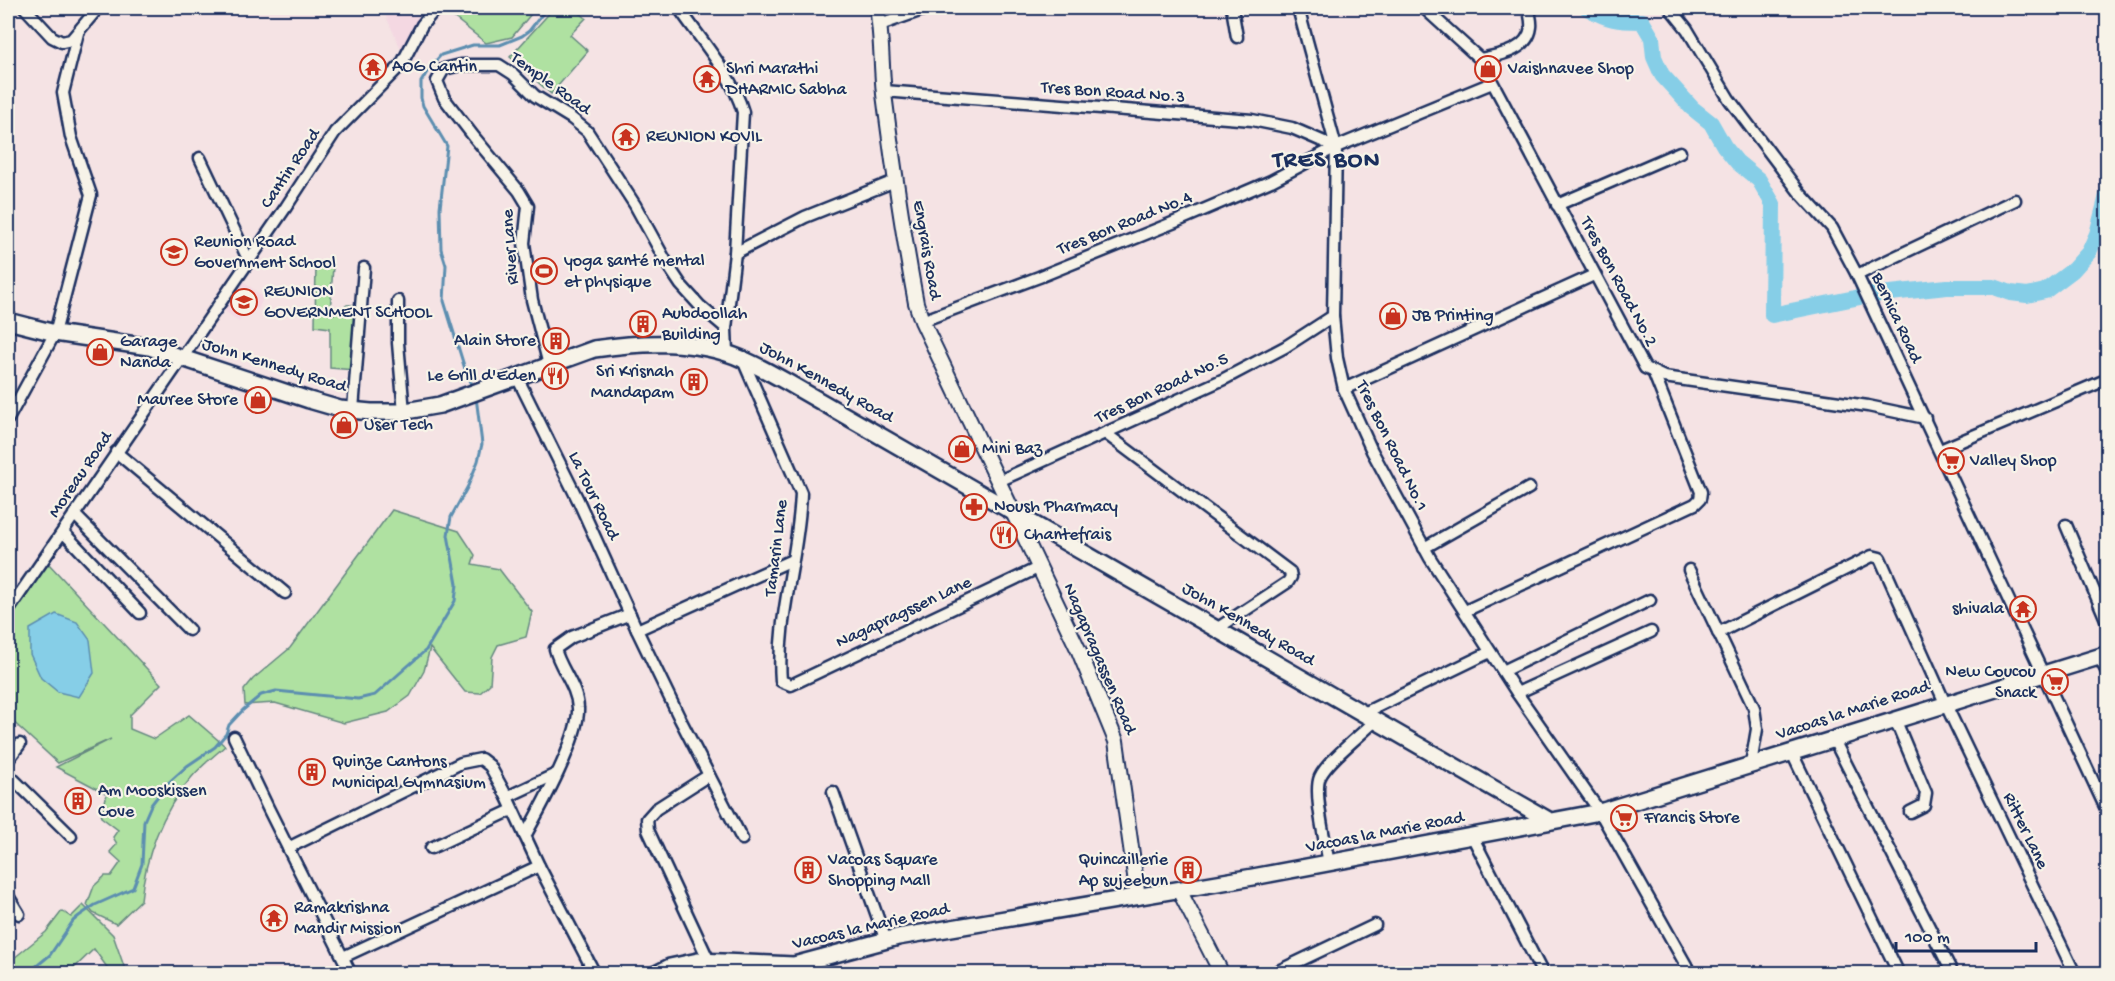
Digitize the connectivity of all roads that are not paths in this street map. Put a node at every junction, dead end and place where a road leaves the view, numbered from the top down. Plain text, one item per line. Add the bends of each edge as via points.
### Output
1 (25, 8) edge
2 (98, 8) edge
3 (436, 8) edge
4 (679, 8) edge
5 (877, 8) edge
6 (928, 8) edge
7 (1232, 8) edge
8 (1298, 8) edge
9 (1424, 8) edge
10 (1528, 8) edge
11 (1670, 8) edge
12 (880, 25) junction
13 (74, 36) junction
14 (1237, 37) dead end
15 (1480, 58) junction
16 (437, 81) joint
17 (1492, 83) junction
18 (884, 91) junction
19 (1336, 147) junction
20 (1680, 152) dead end
21 (200, 158) dead end
22 (896, 181) junction
23 (2015, 200) dead end
24 (1557, 205) junction
25 (735, 253) junction
26 (249, 261) junction
27 (364, 268) dead end
28 (1594, 275) junction
29 (1857, 275) junction
30 (398, 301) dead end
31 (1333, 316) junction
32 (8, 321) edge
33 (922, 321) junction
34 (726, 328) junction
35 (55, 333) junction
36 (727, 353) junction
37 (181, 357) junction
38 (742, 358) junction
39 (549, 365) junction
40 (1654, 374) junction
41 (517, 377) junction
42 (2108, 379) edge
43 (1344, 389) junction
44 (353, 410) junction
45 (405, 412) junction
46 (1925, 418) junction
47 (8, 419) edge
48 (1105, 433) junction
49 (1940, 450) junction
50 (116, 453) junction
51 (999, 482) junction
52 (1529, 488) dead end
53 (74, 514) junction
54 (1015, 514) junction
55 (2066, 525) dead end
56 (63, 532) junction
57 (1424, 548) junction
58 (792, 560) junction
59 (1040, 567) junction
60 (1689, 570) dead end
61 (285, 593) dead end
62 (1650, 600) dead end
63 (8, 611) edge
64 (1465, 611) junction
65 (140, 613) dead end
66 (630, 614) junction
67 (2108, 624) edge
68 (189, 630) dead end
69 (637, 630) junction
70 (1215, 630) junction
71 (1651, 632) dead end
72 (1718, 633) junction
73 (1490, 652) junction
74 (2103, 655) edge
75 (1503, 671) junction
76 (2042, 673) junction
77 (2108, 674) edge
78 (781, 681) joint
79 (1517, 693) junction
80 (1945, 703) junction
81 (1369, 718) junction
82 (1895, 719) junction
83 (234, 737) dead end
84 (1833, 738) junction
85 (20, 744) dead end
86 (1791, 751) junction
87 (8, 760) edge
88 (1751, 764) junction
89 (8, 774) edge
90 (556, 774) junction
91 (709, 775) junction
92 (833, 792) dead end
93 (507, 797) junction
94 (512, 810) junction
95 (1600, 812) junction
96 (1910, 812) dead end
97 (2108, 813) edge
98 (1550, 821) junction
99 (71, 836) dead end
100 (525, 836) junction
101 (1472, 836) junction
102 (742, 839) dead end
103 (288, 848) junction
104 (431, 848) dead end
105 (1329, 864) junction
106 (539, 866) junction
107 (1179, 890) junction
108 (8, 896) edge
109 (1138, 897) junction
110 (19, 914) dead end
111 (1375, 925) dead end
112 (886, 941) junction
113 (343, 957) junction
114 (709, 961) junction
115 (796, 969) edge
116 (351, 974) edge
117 (596, 974) edge
118 (656, 974) edge
119 (1222, 974) edge
120 (1272, 974) edge
121 (1543, 974) edge
122 (1691, 974) edge
123 (1899, 974) edge
124 (1953, 974) edge
125 (2075, 974) edge

1 - 13 street via 52,37 62,42
2 - 13 street
3 - 26 street, Cantin Road via 422,25 401,65 335,132
4 - 25 street via 727,77 743,112
5 - 12 street, Engrais Road
6 - 12 street
7 - 14 street
8 - 19 street, Tres Bon Road No.1
9 - 15 street, Tres Bon Road No.2
10 - 15 street via 1531,27 1526,41 1516,49
11 - 29 street, Bernica Road via 1729,99 1800,193 1832,228
12 - 18 street, Engrais Road
13 - 35 street via 59,93 59,108 80,181 91,195
15 - 17 street, Tres Bon Road No.2
16 - 34 street, Temple Road via 444,69 499,64 536,96 572,118 587,131 669,267 700,306
16 - 39 street, River Lane via 444,98 528,206 524,243 532,300
17 - 19 street, Tres Bon Road No.4
17 - 24 street, Tres Bon Road No.2
18 - 19 street, Tres Bon Road No.3 via 1252,120 1292,128
18 - 22 street, Engrais Road
19 - 31 street, Tres Bon Road No.1
19 - 33 street, Tres Bon Road No.4 via 1271,181 1175,222
20 - 24 street
21 - 26 street
22 - 25 street via 806,217
22 - 33 street, Engrais Road
23 - 29 street
24 - 28 street, Tres Bon Road No.2
25 - 34 street
26 - 37 street, Cantin Road
27 - 44 street
28 - 40 street, Tres Bon Road No.2 via 1645,368
28 - 43 street
29 - 46 street, Bernica Road
30 - 45 street
31 - 43 street, Tres Bon Road No.1
31 - 48 street, Tres Bon Road No.5 via 1224,379
32 - 35 main road, John Kennedy Road
33 - 51 street, Engrais Road
34 - 36 street
35 - 37 main road, John Kennedy Road via 149,347
35 - 47 street
36 - 38 main road, John Kennedy Road
36 - 39 main road, John Kennedy Road via 677,344 618,345
37 - 44 main road, John Kennedy Road via 248,381
37 - 50 street, Moreau Road
38 - 54 main road, John Kennedy Road
38 - 58 street, Tamarin Lane via 801,493
39 - 41 main road, John Kennedy Road
40 - 46 street, Tres Bon Road No.2
40 - 64 street via 1701,492 1700,499
41 - 45 main road, John Kennedy Road
41 - 66 street, La Tour Road
42 - 49 street
43 - 57 street, Tres Bon Road No.1
44 - 45 main road, John Kennedy Road
46 - 49 street, Bernica Road
48 - 51 street, Tres Bon Road No.5
48 - 70 street via 1290,572 1288,582
49 - 76 street, Bernica Road
50 - 53 street, Moreau Road
50 - 61 street
51 - 54 street, Engrais Road
52 - 57 street
53 - 56 street, Moreau Road
53 - 68 street
54 - 59 street, Nagapragassen Road
54 - 70 main road, John Kennedy Road
55 - 67 street
56 - 63 street, Moreau Road
56 - 65 street
57 - 64 street, Tres Bon Road No.1
58 - 69 street
58 - 78 street, Tamarin Lane via 780,656
59 - 78 street, Nagapragssen Lane via 791,685
59 - 109 street, Nagapragassen Road via 1116,741
60 - 72 street
62 - 75 street
64 - 73 street, Tres Bon Road No.1
66 - 69 street, La Tour Road
66 - 90 street via 572,637 555,649 578,708 574,731
69 - 91 street, La Tour Road
70 - 81 main road, John Kennedy Road
71 - 79 street
72 - 80 street, Ritter Lane via 1877,556
72 - 88 street via 1754,708 1757,729
73 - 75 street, Tres Bon Road No.1
73 - 81 street
74 - 76 main road, Vacoas la Marie Road
74 - 77 street
75 - 79 street, Tres Bon Road No.1
76 - 80 main road, Vacoas la Marie Road
76 - 97 street, Bernica Road
79 - 95 street, Tres Bon Road No.1
80 - 82 main road, Vacoas la Marie Road
80 - 125 street, Ritter Lane
81 - 98 main road, John Kennedy Road
81 - 105 street via 1319,778 1318,798
82 - 84 main road, Vacoas la Marie Road
82 - 96 street via 1926,794 1924,805
83 - 103 street
84 - 86 main road, Vacoas la Marie Road
84 - 124 street
85 - 87 street
86 - 88 main road, Vacoas la Marie Road
86 - 123 street
88 - 95 main road, Vacoas la Marie Road
89 - 99 street
90 - 93 street
90 - 100 street
91 - 102 street, La Tour Road
91 - 114 street via 647,819 648,830
92 - 112 street
93 - 94 street
93 - 103 street via 490,766 481,759 461,763
94 - 100 street
94 - 104 street
95 - 98 main road, Vacoas la Marie Road
95 - 122 street, Tres Bon Road No.1
98 - 101 main road, Vacoas la Marie Road
100 - 106 street
101 - 105 main road, Vacoas la Marie Road
101 - 121 street
103 - 113 street
105 - 107 main road, Vacoas la Marie Road
106 - 113 street
106 - 117 street
107 - 109 main road, Vacoas la Marie Road
107 - 119 street
108 - 110 street
109 - 112 main road, Vacoas la Marie Road
111 - 120 street
112 - 115 main road, Vacoas la Marie Road
113 - 116 street
114 - 115 main road, Vacoas la Marie Road
114 - 118 main road, Vacoas la Marie Road via 670,967

